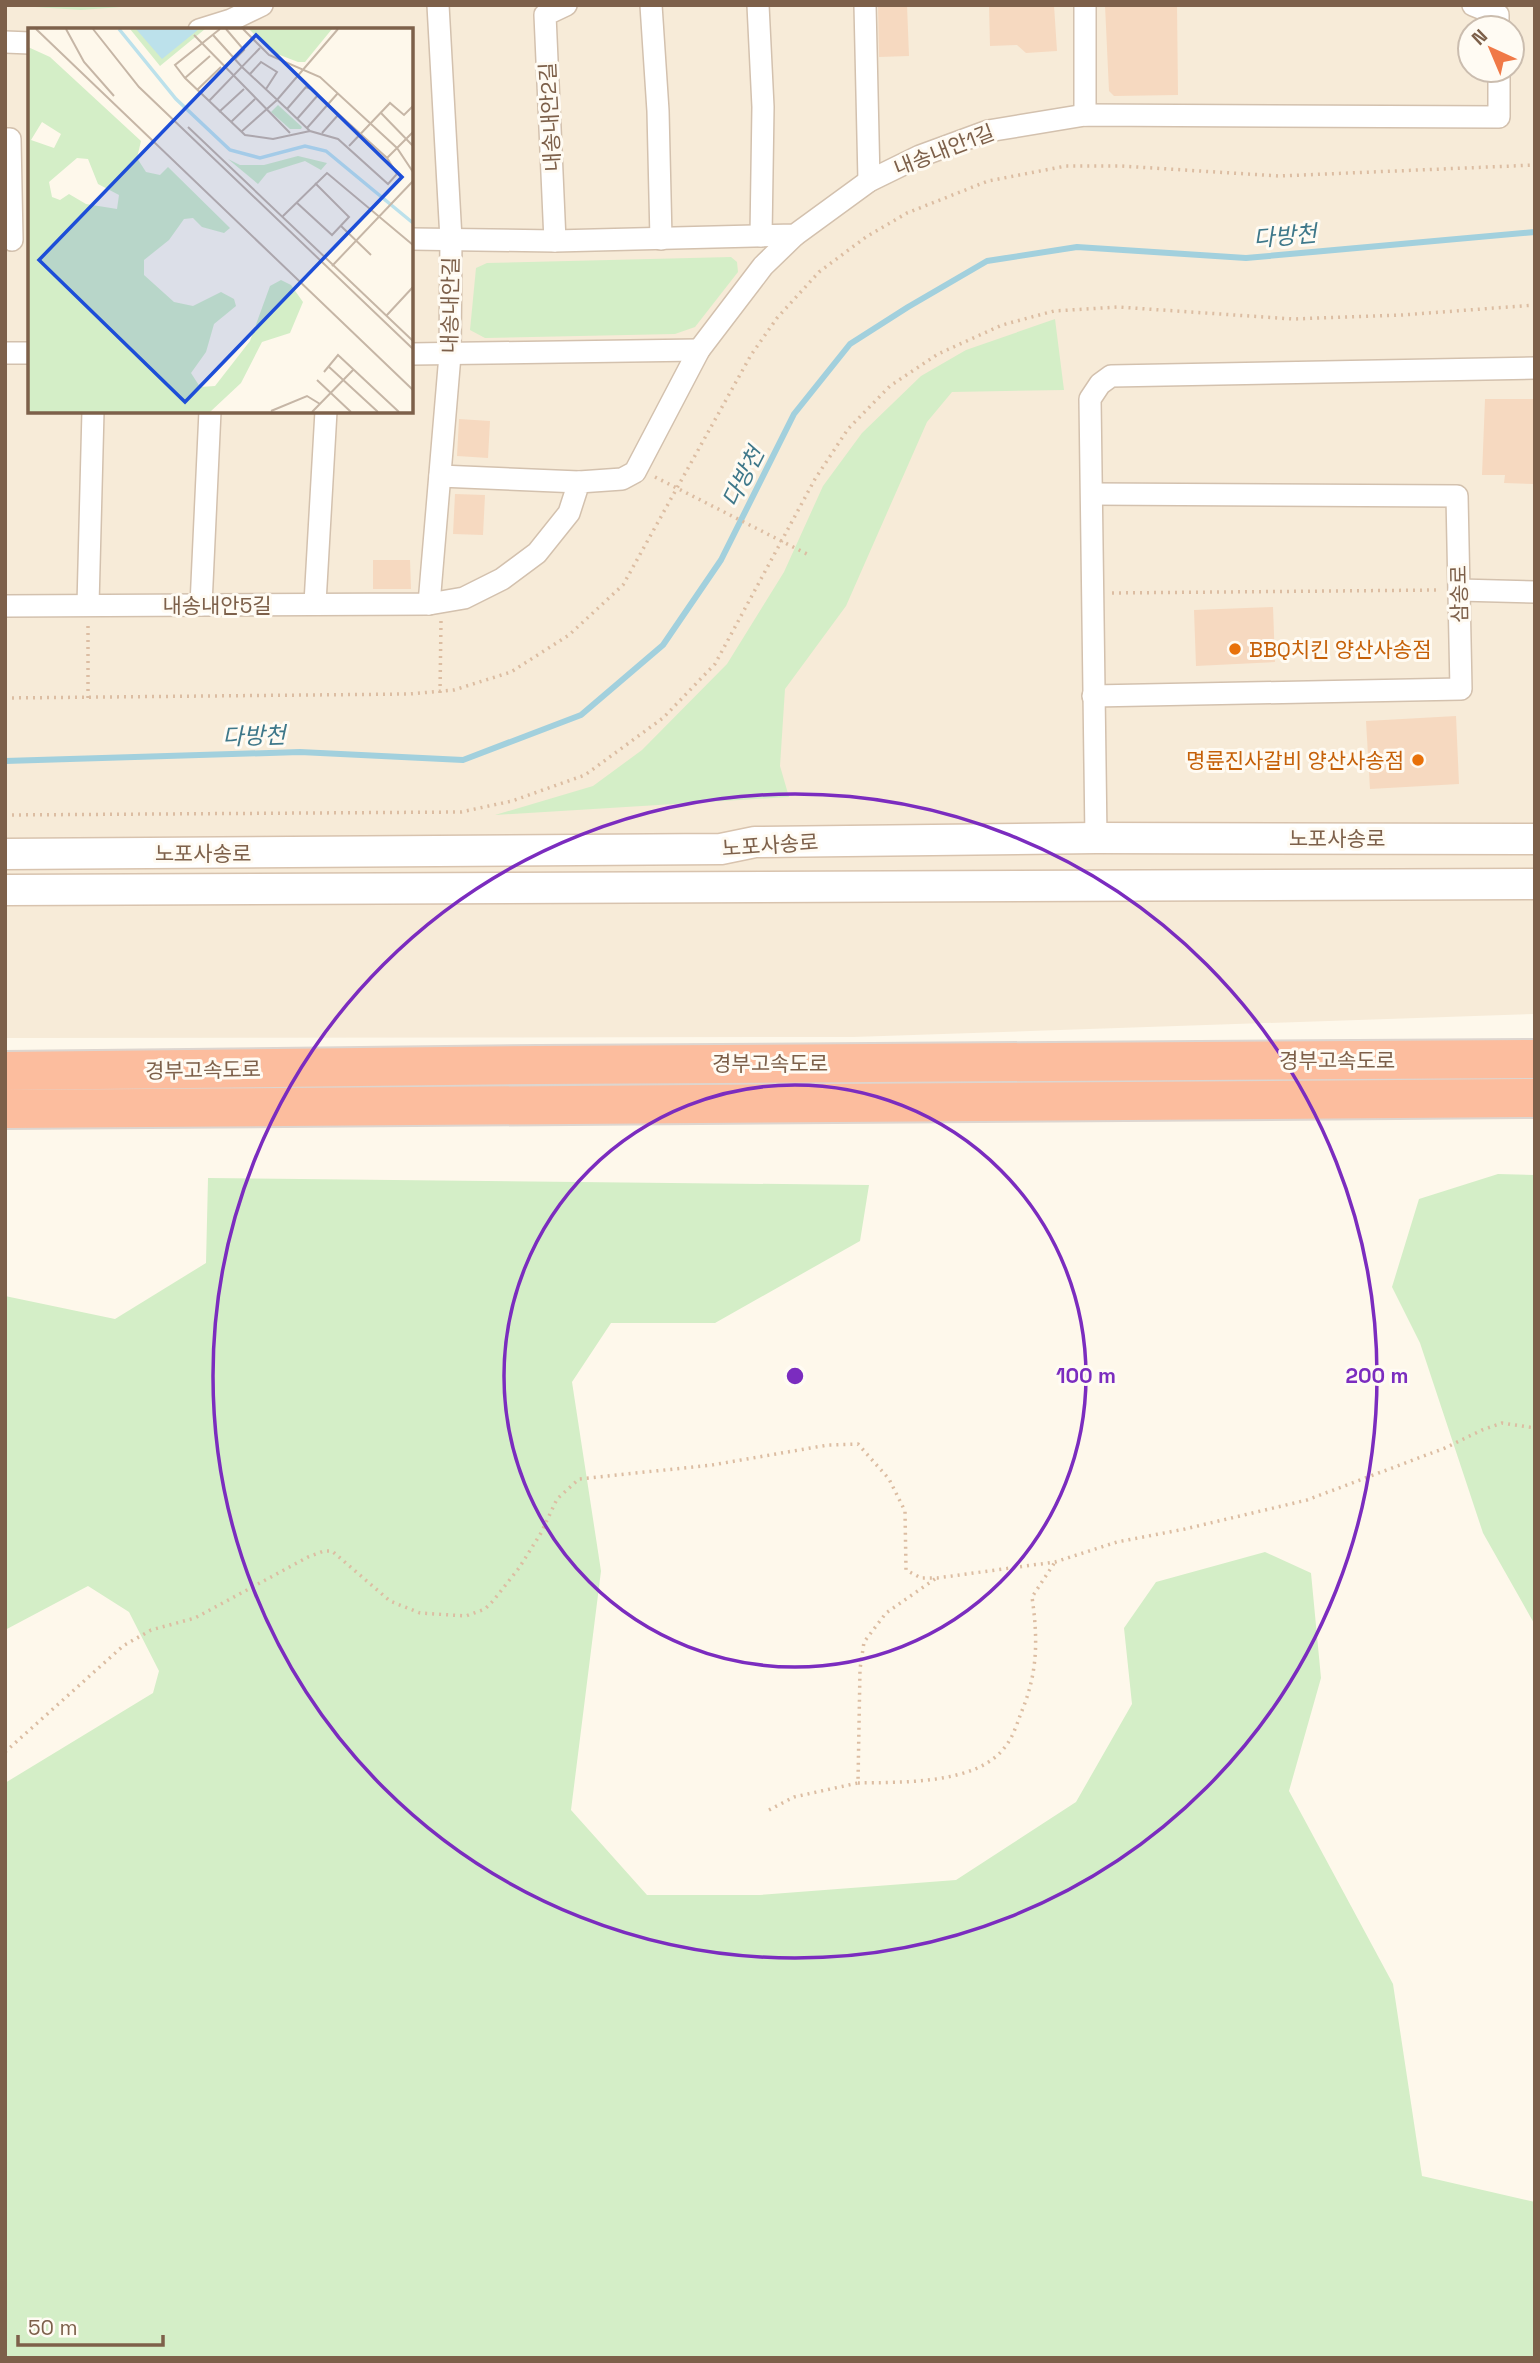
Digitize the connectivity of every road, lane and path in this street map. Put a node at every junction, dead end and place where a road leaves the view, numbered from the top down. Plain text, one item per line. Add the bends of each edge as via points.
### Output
1 (262, 5) edge
2 (438, 5) edge
3 (566, 5) edge
4 (651, 5) edge
5 (758, 5) edge
6 (865, 5) edge
7 (1085, 5) edge
8 (1473, 5) edge
9 (1496, 14) edge
10 (205, 28) edge
11 (5, 42) edge
12 (28, 43) edge
13 (1499, 84) edge
14 (1084, 115) junction
15 (5, 139) edge
16 (1535, 165) edge
17 (869, 181) junction
18 (795, 235) junction
19 (761, 236) junction
20 (413, 239) edge
21 (451, 239) junction
22 (661, 239) junction
23 (16, 240) edge
24 (555, 241) junction
25 (1535, 305) edge
26 (699, 350) junction
27 (5, 353) edge
28 (28, 353) edge
29 (413, 354) edge
30 (450, 355) junction
31 (1535, 368) edge
32 (93, 413) edge
33 (210, 413) edge
34 (326, 413) edge
35 (637, 468) junction
36 (440, 477) junction
37 (579, 482) junction
38 (677, 488) junction
39 (1092, 494) junction
40 (782, 541) junction
41 (807, 554) dead end
42 (1459, 590) junction
43 (1535, 592) edge
44 (1092, 593) junction
45 (315, 603) junction
46 (435, 603) junction
47 (88, 605) junction
48 (201, 605) junction
49 (5, 606) edge
50 (440, 692) junction
51 (1093, 696) junction
52 (5, 698) edge
53 (88, 698) junction
54 (5, 815) edge
55 (1096, 838) junction
56 (1535, 839) edge
57 (5, 854) edge
58 (1535, 884) edge
59 (5, 891) edge
60 (1535, 1059) edge
61 (5, 1071) edge
62 (1535, 1098) edge
63 (5, 1110) edge
64 (1535, 1428) edge
65 (1055, 1562) junction
66 (937, 1578) junction
67 (5, 1752) edge
68 (858, 1783) junction
69 (769, 1810) dead end

1 - 10 street
2 - 21 street, 내송내안길
3 - 24 street, 내송내안2길 via 545,15
4 - 22 street
5 - 19 street via 763,107
6 - 17 street
7 - 14 street
8 - 9 street
11 - 12 street
13 - 14 street, 내송내안1길 via 1499,117
14 - 17 street, 내송내안1길 via 988,131
15 - 23 street via 10,139
16 - 38 path via 1279,176 1066,166 988,181 907,213 819,272 751,355
17 - 18 street, 내송내안1길
18 - 19 street
18 - 26 street, 내송내안1길 via 763,266
19 - 22 street
20 - 21 street
21 - 24 street
21 - 30 street, 내송내안길
22 - 24 street
25 - 40 path via 1293,319 1118,307 1054,312 1002,325 938,355 890,386 848,429
26 - 30 street
26 - 35 street, 내송내안1길
27 - 28 street
29 - 30 street
30 - 36 street, 내송내안길
31 - 39 street via 1111,376 1090,399
32 - 47 street
33 - 48 street
34 - 45 street
35 - 37 street via 622,479
35 - 38 path
36 - 37 street
36 - 46 street, 내송내안길
37 - 46 street, 내송내안5길 via 569,513 537,553 502,579 464,598
38 - 40 path
38 - 50 path via 624,585 569,635 511,672
39 - 42 street, 삼송로 via 1457,496
39 - 44 street
40 - 41 path
40 - 54 path via 715,664 663,718 585,775 512,801 461,812
42 - 43 street
42 - 44 path
42 - 51 street, 삼송로 via 1461,689
44 - 51 street
45 - 46 street, 내송내안5길
45 - 48 street, 내송내안5길
46 - 50 path
47 - 48 street, 내송내안5길
47 - 49 street, 내송내안5길
47 - 53 path
50 - 53 path
51 - 55 street
52 - 53 path
55 - 56 main road, 노포사송로
55 - 57 main road, 노포사송로 via 755,842 721,849
58 - 59 main road, 노포사송로
60 - 61 highway, 경부고속도로
62 - 63 highway, 경부고속도로
64 - 65 path via 1502,1423 1307,1500 1116,1542
65 - 66 path
65 - 68 path via 1032,1597 1038,1637 1030,1692 1004,1749 959,1774 922,1782
66 - 67 path via 921,1578 905,1570 905,1511 889,1479 858,1444 579,1479 557,1499 519,1568 485,1609 466,1616 420,1613 390,1601 332,1551 324,1551 195,1618 151,1630 122,1646
66 - 68 path via 886,1613 864,1642
68 - 69 path via 793,1797

